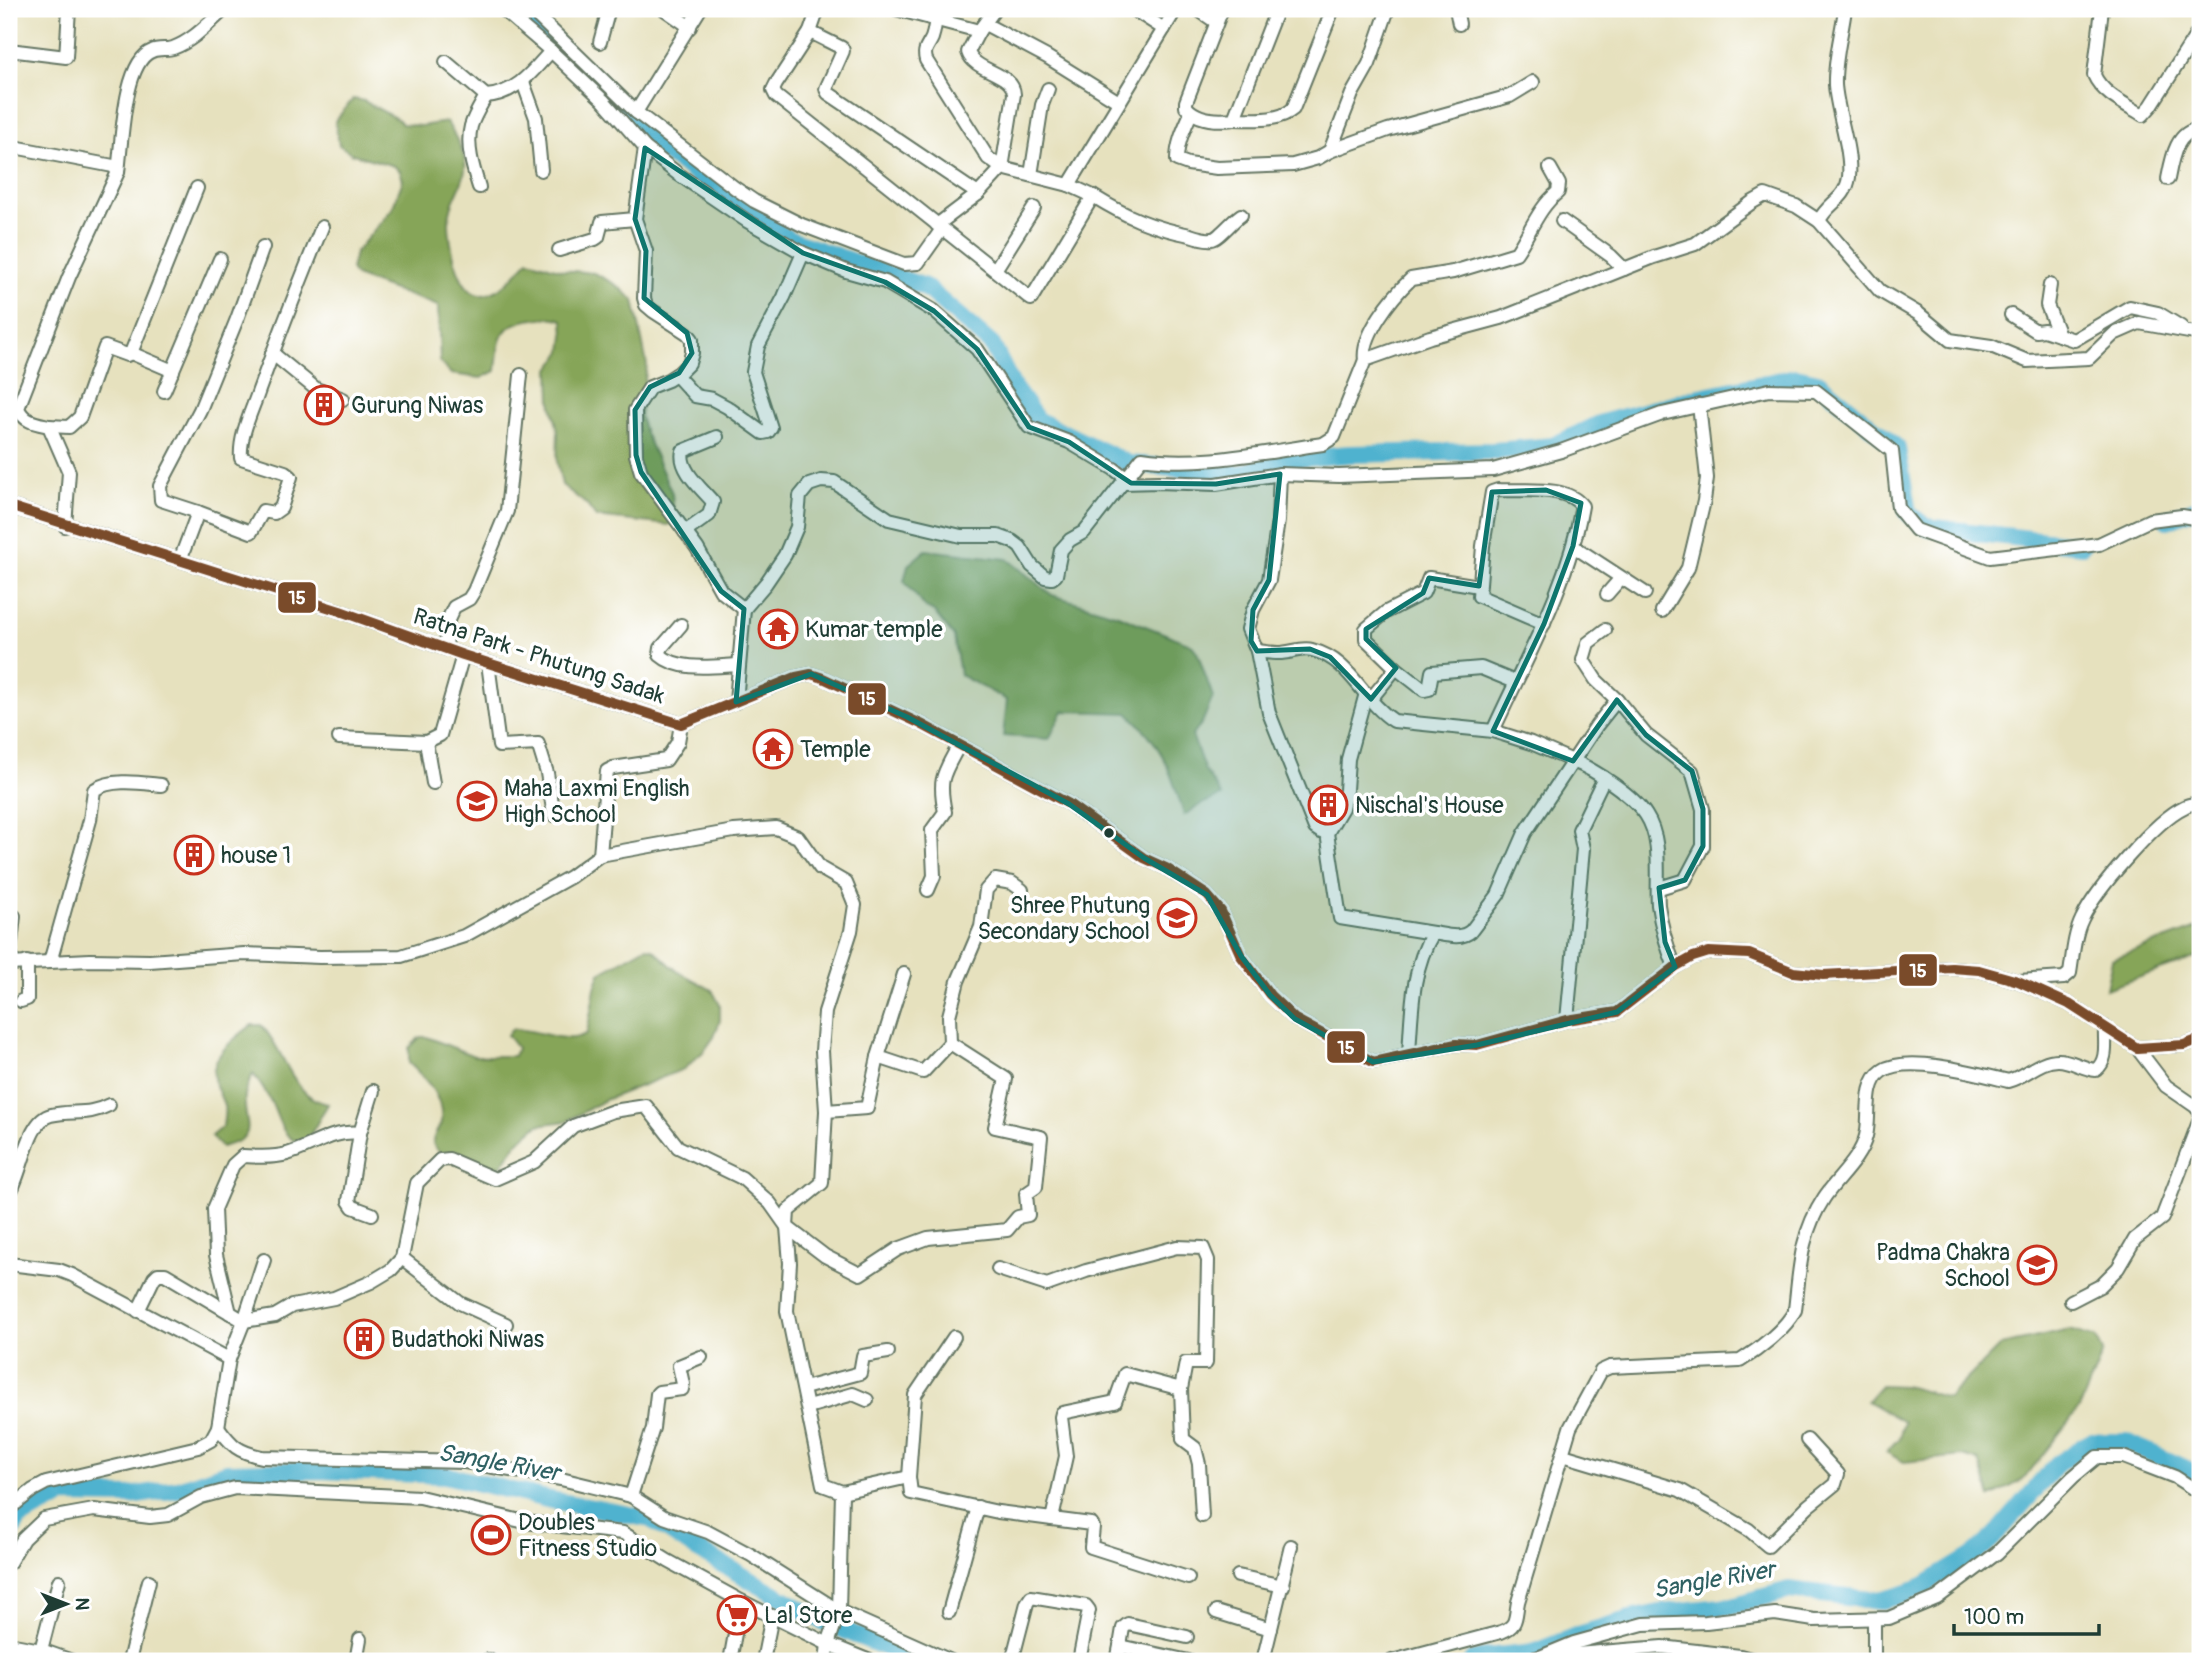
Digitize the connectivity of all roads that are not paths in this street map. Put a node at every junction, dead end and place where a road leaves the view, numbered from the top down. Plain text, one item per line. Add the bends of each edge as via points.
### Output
1 (69, 9) edge
2 (225, 9) edge
3 (502, 9) edge
4 (530, 9) edge
5 (610, 9) edge
6 (664, 9) edge
7 (700, 9) edge
8 (818, 9) edge
9 (896, 9) edge
10 (995, 9) edge
11 (1133, 9) edge
12 (1176, 9) edge
13 (1197, 9) edge
14 (1222, 9) edge
15 (1277, 9) edge
16 (1333, 9) edge
17 (1388, 9) edge
18 (1456, 9) edge
19 (1845, 9) edge
20 (2102, 9) edge
21 (937, 13) edge
22 (1216, 22) junction
23 (1459, 24) dead end
24 (690, 27) junction
25 (982, 27) junction
26 (1164, 29) junction
27 (2200, 29) edge
28 (810, 32) junction
29 (600, 42) dead end
30 (9, 50) edge
31 (551, 51) junction
32 (446, 62) dead end
33 (523, 82) junction
34 (1534, 82) dead end
35 (1048, 89) dead end
36 (486, 96) junction
37 (1119, 102) junction
38 (636, 112) junction
39 (1191, 113) junction
40 (1234, 119) junction
41 (2200, 129) edge
42 (9, 146) edge
43 (645, 148) junction
44 (1330, 151) junction
45 (1002, 168) junction
46 (1550, 168) dead end
47 (541, 170) dead end
48 (118, 172) junction
49 (1031, 175) junction
50 (2168, 179) dead end
51 (1069, 185) junction
52 (479, 187) dead end
53 (197, 188) dead end
54 (978, 194) junction
55 (1093, 196) junction
56 (1034, 208) dead end
57 (1241, 215) dead end
58 (635, 219) junction
59 (1562, 221) dead end
60 (1819, 221) junction
61 (322, 227) dead end
62 (940, 227) junction
63 (263, 247) dead end
64 (559, 250) dead end
65 (803, 253) junction
66 (220, 258) dead end
67 (1623, 269) junction
68 (995, 270) junction
69 (2050, 285) dead end
70 (2011, 316) dead end
71 (2197, 334) edge
72 (2059, 335) junction
73 (131, 353) junction
74 (272, 353) junction
75 (1365, 360) junction
76 (173, 371) junction
77 (521, 375) dead end
78 (676, 375) junction
79 (164, 391) dead end
80 (343, 399) dead end
81 (1699, 405) junction
82 (49, 426) junction
83 (717, 437) dead end
84 (1280, 474) junction
85 (1124, 481) junction
86 (9, 506) edge
87 (198, 512) junction
88 (2200, 519) edge
89 (65, 526) junction
90 (685, 532) junction
91 (1573, 546) junction
92 (180, 560) junction
93 (1621, 578) junction
94 (1479, 586) junction
95 (1645, 593) dead end
96 (1607, 594) dead end
97 (744, 609) junction
98 (1662, 611) dead end
99 (1544, 624) junction
100 (681, 625) dead end
101 (1605, 629) dead end
102 (446, 648) junction
103 (1257, 651) junction
104 (463, 655) junction
105 (488, 663) junction
106 (739, 666) junction
107 (1396, 668) junction
108 (1515, 682) junction
109 (1368, 696) junction
110 (1617, 700) junction
111 (736, 702) junction
112 (681, 724) junction
113 (1493, 731) junction
114 (339, 738) dead end
115 (426, 742) junction
116 (959, 745) junction
117 (1573, 761) junction
118 (1604, 778) junction
119 (433, 783) dead end
120 (161, 785) dead end
121 (2200, 803) edge
122 (554, 815) dead end
123 (1327, 833) junction
124 (600, 855) junction
125 (1659, 888) junction
126 (928, 890) dead end
127 (1022, 890) dead end
128 (14, 916) dead end
129 (1433, 933) junction
130 (27, 962) junction
131 (50, 962) junction
132 (11, 964) edge
133 (1675, 967) junction
134 (904, 974) dead end
135 (2018, 981) junction
136 (22, 1001) dead end
137 (1567, 1020) junction
138 (2105, 1027) junction
139 (2200, 1039) edge
140 (950, 1043) junction
141 (2137, 1048) junction
142 (1409, 1053) junction
143 (878, 1057) junction
144 (373, 1091) dead end
145 (109, 1105) dead end
146 (826, 1111) junction
147 (2200, 1111) edge
148 (2200, 1119) edge
149 (360, 1133) junction
150 (9, 1194) edge
151 (372, 1214) dead end
152 (787, 1227) junction
153 (402, 1258) junction
154 (264, 1261) dead end
155 (9, 1264) edge
156 (998, 1269) dead end
157 (2071, 1301) dead end
158 (138, 1311) junction
159 (230, 1312) junction
160 (244, 1321) junction
161 (506, 1324) dead end
162 (954, 1337) dead end
163 (888, 1352) dead end
164 (701, 1357) dead end
165 (229, 1359) junction
166 (804, 1388) junction
167 (1181, 1389) junction
168 (867, 1400) dead end
169 (808, 1407) junction
170 (218, 1427) junction
171 (1807, 1440) dead end
172 (1563, 1455) junction
173 (909, 1477) junction
174 (842, 1492) junction
175 (2200, 1493) edge
176 (631, 1496) junction
177 (978, 1507) junction
178 (9, 1509) edge
179 (1202, 1516) dead end
180 (1052, 1519) junction
181 (1291, 1546) dead end
182 (9, 1563) edge
183 (1238, 1576) dead end
184 (1188, 1578) dead end
185 (59, 1581) dead end
186 (149, 1581) dead end
187 (1283, 1586) junction
188 (741, 1601) junction
189 (949, 1612) dead end
190 (1216, 1612) dead end
191 (838, 1614) junction
192 (772, 1616) junction
193 (1874, 1619) junction
194 (1271, 1629) junction
195 (1187, 1637) dead end
196 (360, 1639) dead end
197 (829, 1642) junction
198 (9, 1644) edge
199 (1120, 1646) junction
200 (41, 1650) junction
201 (1540, 1657) junction
202 (72, 1661) edge
203 (129, 1661) edge
204 (356, 1661) edge
205 (730, 1661) edge
206 (763, 1661) edge
207 (826, 1661) edge
208 (870, 1661) edge
209 (951, 1661) edge
210 (1012, 1661) edge
211 (1079, 1661) edge
212 (1117, 1661) edge
213 (1189, 1661) edge
214 (1262, 1661) edge
215 (1392, 1661) edge
216 (1522, 1661) edge
217 (1758, 1661) edge
218 (1874, 1661) edge

1 - 30 street via 66,57
2 - 48 street via 200,31 174,47 151,51 139,62 131,78
3 - 31 street
4 - 38 street
5 - 29 street
6 - 24 street
7 - 24 street
8 - 28 street
9 - 21 street
10 - 25 street
11 - 26 street
12 - 26 street
13 - 22 street
14 - 22 street
15 - 40 street
16 - 40 street via 1293,109 1269,118
17 - 44 street
18 - 23 street
19 - 60 street via 1835,83 1849,177 1842,197
20 - 27 street via 2094,75 2114,97 2143,116
21 - 25 street
21 - 45 street via 924,53 926,60 988,158
22 - 39 street via 1185,102
24 - 38 street
25 - 37 street via 1046,57
25 - 45 street via 969,57 1013,88
26 - 37 street
28 - 54 street via 843,51 828,93
28 - 62 street via 776,84 776,96
31 - 33 street
31 - 43 street
32 - 36 street
33 - 36 street
33 - 47 street via 536,118
34 - 44 street via 1510,96
35 - 49 street
36 - 52 street via 470,134
37 - 51 street
38 - 62 street via 754,201 855,246 912,265 918,263
39 - 40 street via 1221,121
39 - 44 street via 1177,153 1177,160 1188,164 1217,168 1293,165
41 - 50 street via 2190,130 2179,141
42 - 48 street via 113,166
43 - 58 street
43 - 65 street via 747,221
45 - 49 street
45 - 54 street
46 - 75 street via 1558,192 1516,253 1410,279 1373,330 1365,345
48 - 82 street via 69,277 18,408 28,421
49 - 51 street
51 - 55 street
53 - 73 street
54 - 62 street
55 - 57 street via 1129,218 1212,240
55 - 68 street via 1031,299
56 - 68 street
58 - 64 street via 602,222 595,239
58 - 78 street via 646,251 646,304 692,339 689,363
59 - 67 street
60 - 67 street via 1796,206 1765,195 1695,244
60 - 71 street via 1880,291 1919,314 1950,340 1991,346 2026,361 2044,361 2089,358 2114,334 2139,323
61 - 74 street
62 - 68 street
63 - 87 street via 200,410 160,486 161,500
65 - 78 street via 758,346 753,372 769,416 768,432 712,399 695,396
65 - 85 street via 885,282 934,311 977,349 1029,427 1069,442 1114,469
66 - 76 street
67 - 75 street via 1501,318
69 - 72 street via 2047,305
70 - 72 street via 2036,331
71 - 72 street via 2158,313 2130,307 2074,340
73 - 76 street
73 - 82 street via 105,347 80,417 69,427
74 - 80 street via 316,389
74 - 87 street via 247,423 241,458 291,477 281,508 274,513 263,511 251,532
75 - 85 street via 1334,436 1323,444 1199,460 1142,458
76 - 79 street
77 - 102 street via 507,511 474,592 451,613
78 - 90 street via 649,387 635,411 636,455 642,472
81 - 84 street via 1493,470
81 - 88 street via 1769,390 1816,391 1892,451 1898,508 1916,530 1990,557 2099,544 2150,520
81 - 98 street via 1707,478 1704,501 1688,568
82 - 89 street via 69,472
83 - 90 street via 683,451 685,467 713,502 709,514
84 - 85 street via 1216,484
84 - 103 street via 1279,521 1269,580 1248,629
85 - 97 street via 1084,532 1060,550 1052,578 1032,566 1012,541 998,536 961,536 889,519 834,482 809,485 800,496 797,527 785,555
86 - 89 street, Ratna Park - Phutung Sadak
87 - 92 street
89 - 92 street, Ratna Park - Phutung Sadak
90 - 97 street via 721,591
91 - 93 street
91 - 94 street via 1581,503 1546,490 1492,492
91 - 99 street
92 - 102 street, Ratna Park - Phutung Sadak
93 - 95 street
93 - 96 street
94 - 99 street via 1479,596
94 - 107 street via 1429,578 1423,593 1375,619 1366,629 1366,639
97 - 106 street
99 - 108 street
100 - 106 street via 661,648 663,658 685,666
101 - 110 street via 1588,643 1583,660
102 - 104 street, Ratna Park - Phutung Sadak
103 - 109 street via 1310,649 1330,657 1344,666
103 - 123 street via 1269,713 1315,828
104 - 105 street, Ratna Park - Phutung Sadak
104 - 115 street via 440,735
105 - 112 street, Ratna Park - Phutung Sadak
105 - 122 street via 499,746 538,744
106 - 111 street
107 - 108 street via 1424,690 1429,689 1432,672 1482,668
107 - 109 street
108 - 113 street
109 - 113 street via 1394,721
109 - 123 street via 1348,759 1342,808
110 - 117 street
110 - 125 street via 1646,735 1692,771 1703,808 1703,846 1685,880
111 - 112 street, Ratna Park - Phutung Sadak
111 - 116 street, Ratna Park - Phutung Sadak via 771,685 811,674
112 - 124 street via 678,742 666,760 607,771
113 - 117 street
114 - 115 street
115 - 119 street
116 - 126 street via 943,774 940,789 945,812 932,830 934,876
116 - 142 street, Ratna Park - Phutung Sadak via 1069,804 1143,858 1207,895 1221,911 1241,956 1295,1019 1373,1062
117 - 118 street
117 - 129 street via 1525,833 1498,895 1471,931 1466,936
118 - 125 street via 1646,814
118 - 137 street via 1579,830 1583,849
120 - 131 street via 135,782 94,790 90,820
121 - 135 street via 2186,806 2156,828 2100,890 2082,918 2070,972 2063,978
123 - 129 street via 1340,918
124 - 131 street via 570,877 464,936 401,956 244,954
124 - 146 street via 776,828 798,837 820,868 846,883 855,905 825,1013
125 - 133 street via 1665,942
127 - 140 street via 995,880 986,890 981,927 949,1016
128 - 132 street
129 - 142 street via 1423,950 1414,987
130 - 131 street
130 - 132 street
130 - 136 street via 27,999
133 - 135 street, Ratna Park - Phutung Sadak via 1709,952 1749,954 1793,972 1823,975 1952,968
133 - 137 street, Ratna Park - Phutung Sadak via 1617,1012
134 - 143 street
135 - 138 street via 2069,1004
137 - 142 street, Ratna Park - Phutung Sadak via 1478,1045 1456,1044
138 - 141 street
138 - 172 street via 2105,1056 2095,1070 2052,1060 2008,1081 1939,1066 1883,1070 1871,1090 1862,1147 1809,1226 1791,1319 1758,1351 1740,1361 1603,1369 1570,1429
139 - 141 street via 2184,1045
140 - 143 street via 923,1072
140 - 152 street via 1006,1079 995,1127 1041,1137 1036,1187 1026,1194 1028,1215 1018,1217 1007,1230 928,1238 898,1249 860,1274 825,1256
141 - 147 street via 2166,1086
143 - 146 street via 867,1108
144 - 149 street
145 - 150 street via 96,1112 49,1115 40,1120
146 - 152 street via 822,1183 788,1211
148 - 157 street via 2162,1217 2135,1239 2118,1268 2100,1286
149 - 151 street via 349,1201
149 - 159 street via 337,1134 284,1156 243,1156 233,1165 214,1209 216,1255
152 - 153 street via 742,1178 678,1147 646,1106 613,1111 573,1126 534,1162 502,1178 440,1160 417,1183
152 - 166 street via 787,1311
153 - 160 street via 384,1275 334,1298
153 - 161 street via 460,1303
154 - 160 street
155 - 158 street via 59,1270
156 - 167 street via 1047,1285 1177,1247 1203,1248 1208,1260 1206,1363 1186,1363
158 - 159 street via 154,1278 165,1274
158 - 165 street
159 - 160 street
160 - 165 street
162 - 173 street via 915,1395
163 - 166 street via 863,1356 860,1373
164 - 176 street via 679,1366 682,1389 657,1394 653,1428
165 - 170 street
166 - 169 street
167 - 179 street via 1183,1439 1195,1448 1199,1464
167 - 180 street via 1125,1374 1115,1402 1062,1413 1066,1456
168 - 169 street via 853,1394
169 - 174 street via 821,1483
170 - 176 street via 232,1445 262,1457 465,1462
170 - 178 street via 211,1440 198,1447 46,1483
171 - 172 street via 1838,1474 1835,1484 1768,1546 1680,1490
172 - 215 street via 1511,1629
173 - 174 street
173 - 177 street via 911,1493
174 - 191 street
175 - 193 street via 2175,1477 2123,1457 2097,1457 1997,1553 1937,1598 1889,1618
176 - 191 street via 664,1517 708,1532 751,1555
177 - 180 street
177 - 189 street
180 - 184 street via 1091,1524 1091,1547
181 - 187 street
182 - 188 street via 23,1539 44,1519 94,1510 167,1515 201,1497 235,1488 364,1493 420,1497 525,1522 623,1533
183 - 187 street
185 - 200 street
186 - 203 street
187 - 194 street
188 - 192 street
188 - 205 street
190 - 194 street
191 - 197 street
191 - 209 street
192 - 197 street
192 - 206 street
193 - 201 street via 1814,1620 1775,1614 1643,1624
193 - 218 street
194 - 214 street
195 - 199 street via 1128,1624
196 - 204 street
197 - 207 street
197 - 208 street
198 - 200 street
199 - 212 street
199 - 213 street
200 - 202 street
201 - 216 street
201 - 217 street via 1662,1647
210 - 211 street via 1031,1597 1086,1606

